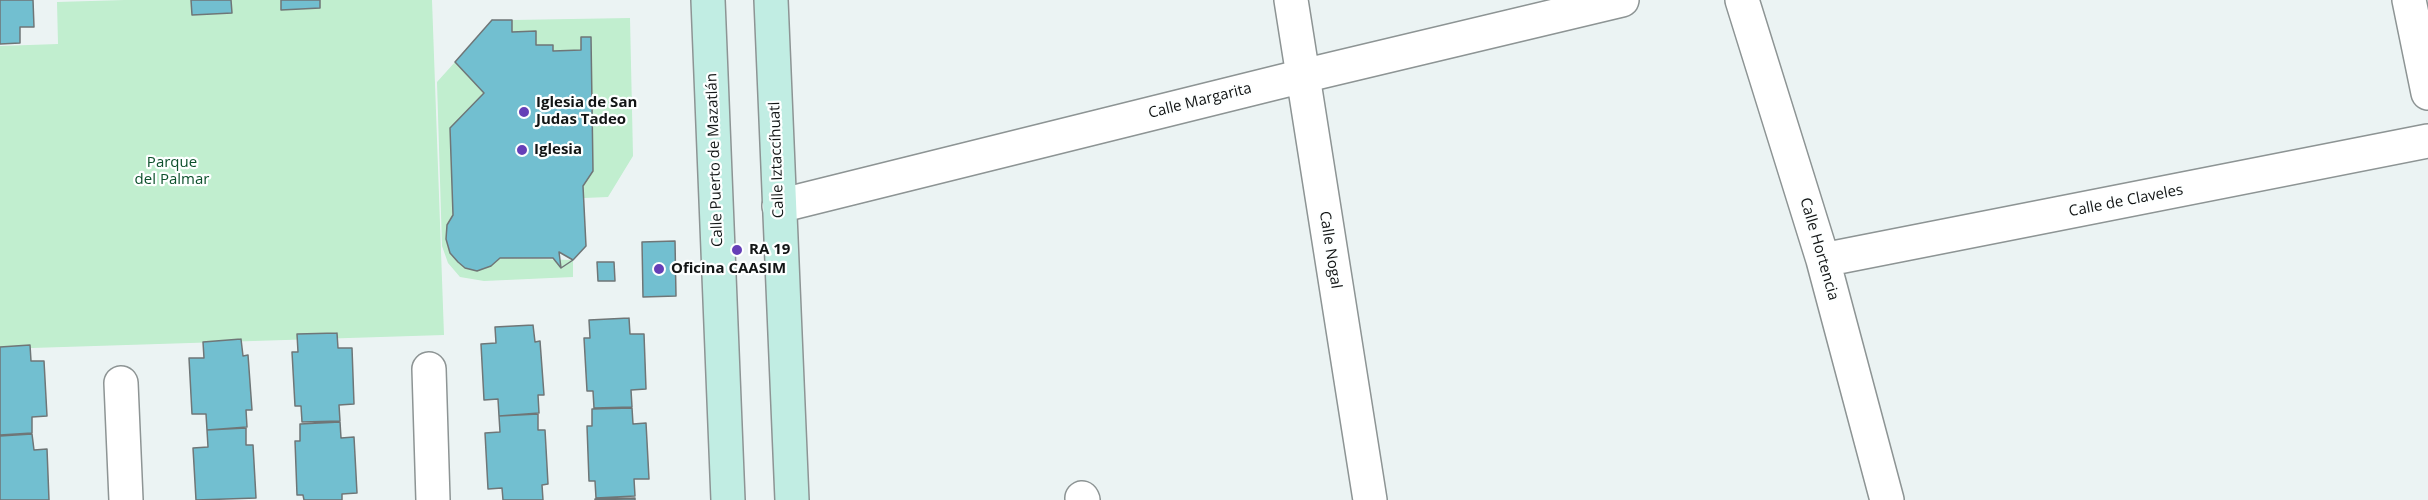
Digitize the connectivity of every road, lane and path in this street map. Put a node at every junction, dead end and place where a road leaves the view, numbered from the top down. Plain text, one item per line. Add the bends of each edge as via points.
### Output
1 (708, 0) edge
2 (771, 0) edge
3 (1291, 0) edge
4 (1622, 0) edge
5 (1742, 0) edge
6 (2409, 0) edge
7 (1303, 76) junction
8 (2428, 93) edge
9 (2428, 141) edge
10 (779, 206) junction
11 (1823, 260) junction
12 (429, 369) dead end
13 (121, 383) dead end
14 (126, 500) edge
15 (433, 500) edge
16 (728, 500) edge
17 (792, 500) edge
18 (1370, 500) edge
19 (1887, 500) edge

1 - 16 main road, Calle Puerto de Mazatlán
2 - 10 main road, Calle Iztaccíhuatl
3 - 7 street, Calle Nogal
4 - 7 street, Calle Margarita
5 - 11 street, Calle Hortencia
6 - 8 street
7 - 10 street, Calle Margarita
7 - 18 street, Calle Nogal
9 - 11 street, Calle de Claveles
10 - 17 main road, Calle Iztaccíhuatl
11 - 19 street, Calle Hortencia
12 - 15 street
13 - 14 street

